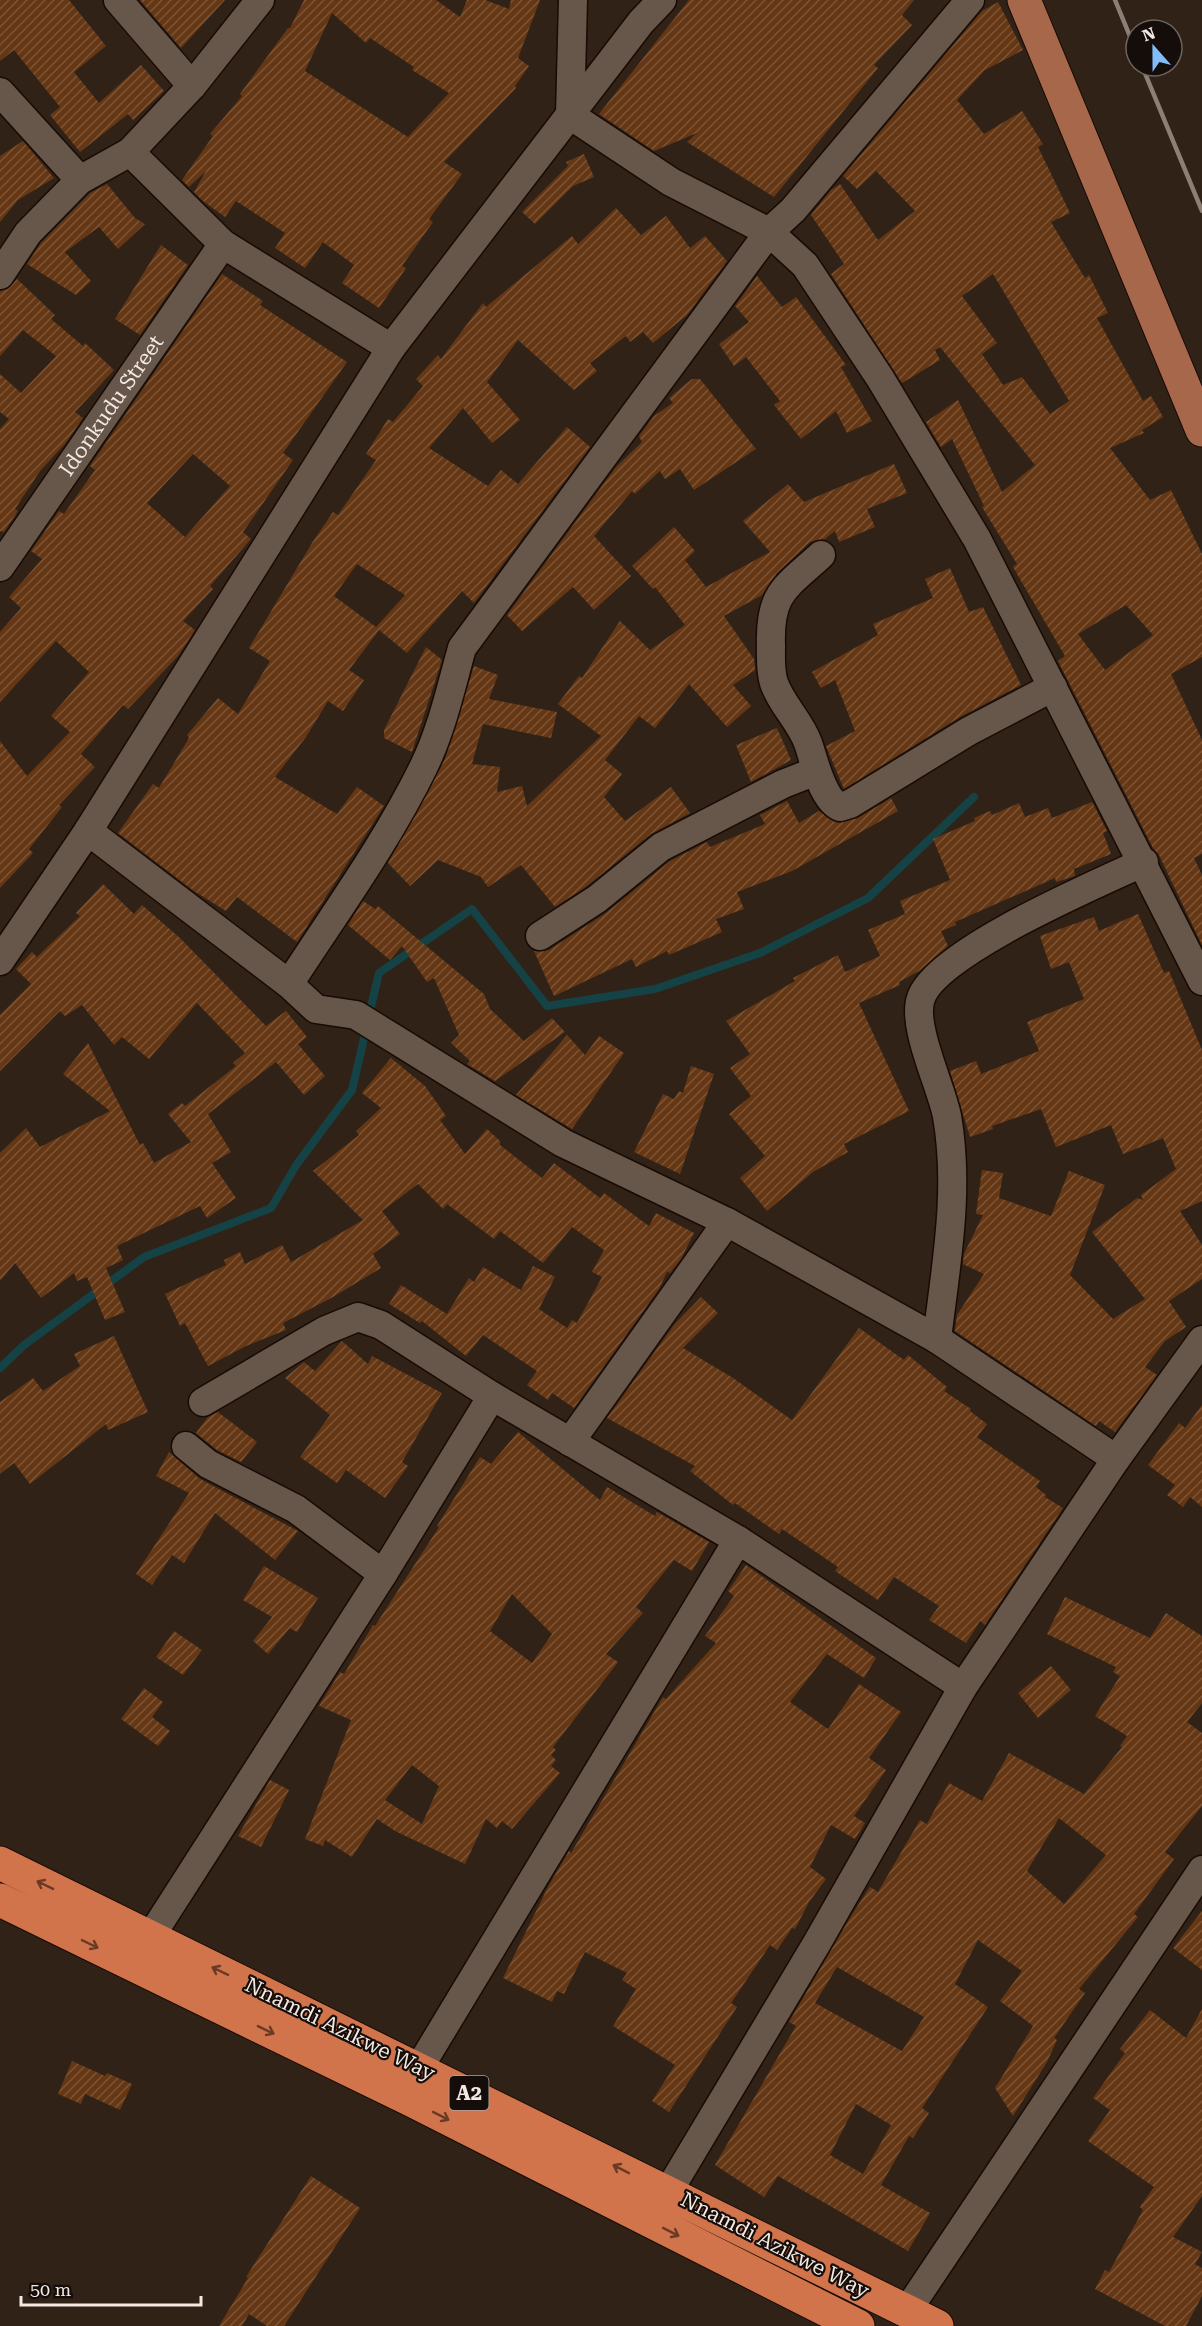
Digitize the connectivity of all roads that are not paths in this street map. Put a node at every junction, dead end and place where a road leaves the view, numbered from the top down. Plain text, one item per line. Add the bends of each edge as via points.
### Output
1 (117, 0) edge
2 (260, 0) edge
3 (573, 0) edge
4 (662, 0) edge
5 (970, 0) edge
6 (1024, 0) edge
7 (192, 86) junction
8 (0, 92) edge
9 (570, 115) junction
10 (130, 152) junction
11 (80, 180) junction
12 (769, 232) junction
13 (223, 244) junction
14 (0, 275) edge
15 (391, 348) junction
16 (1202, 430) edge
17 (821, 555) dead end
18 (0, 567) edge
19 (1053, 687) junction
20 (816, 771) junction
21 (88, 831) junction
22 (1144, 862) junction
23 (540, 936) dead end
24 (0, 962) edge
25 (1202, 981) edge
26 (289, 984) junction
27 (727, 1222) junction
28 (937, 1339) junction
29 (1202, 1340) edge
30 (492, 1396) junction
31 (203, 1402) dead end
32 (570, 1442) junction
33 (186, 1446) dead end
34 (1116, 1460) junction
35 (738, 1540) junction
36 (383, 1574) junction
37 (963, 1687) junction
38 (0, 1863) edge
39 (1202, 1870) edge
40 (0, 1900) edge
41 (151, 1936) junction
42 (419, 2068) junction
43 (668, 2192) junction
44 (907, 2311) junction
45 (858, 2326) edge
46 (937, 2326) edge

1 - 7 street
2 - 7 street
3 - 9 street
4 - 9 street
5 - 12 street via 793,210
6 - 16 main road
7 - 10 street
8 - 11 street
9 - 12 street via 671,182
9 - 15 street
10 - 11 street
10 - 13 street
11 - 14 street via 28,233
12 - 19 street via 805,265 880,378 977,539
12 - 26 street via 462,648 424,765 368,863
13 - 15 street
13 - 18 street, Idonkudu Street
15 - 21 street
17 - 20 street via 783,589 774,603 770,621 774,683 800,723
19 - 20 street via 840,807 834,804
19 - 22 street
20 - 23 street via 661,847 597,899
21 - 24 street
21 - 26 street
22 - 25 street
22 - 28 street via 996,933 932,980 921,997 917,1014 946,1114 954,1165
26 - 27 street via 316,1009 356,1015 563,1143
27 - 28 street
27 - 32 street
28 - 34 street
29 - 34 street
30 - 31 street via 381,1325 358,1317 324,1331
30 - 32 street
30 - 36 street
32 - 35 street
33 - 36 street via 208,1464 296,1509
34 - 37 street
35 - 37 street
35 - 42 street
36 - 41 street
37 - 43 street via 817,1943
41 -> 38 highway, Nnamdi Azikwe Way / A2
39 - 44 street
40 -> 45 highway, Nnamdi Azikwe Way / A2 via 411,2100
42 -> 41 highway, Nnamdi Azikwe Way / A2
43 -> 42 highway, Nnamdi Azikwe Way / A2
43 - 44 highway, Nnamdi Azikwe Way / A2
44 - 46 highway, Nnamdi Azikwe Way / A2

